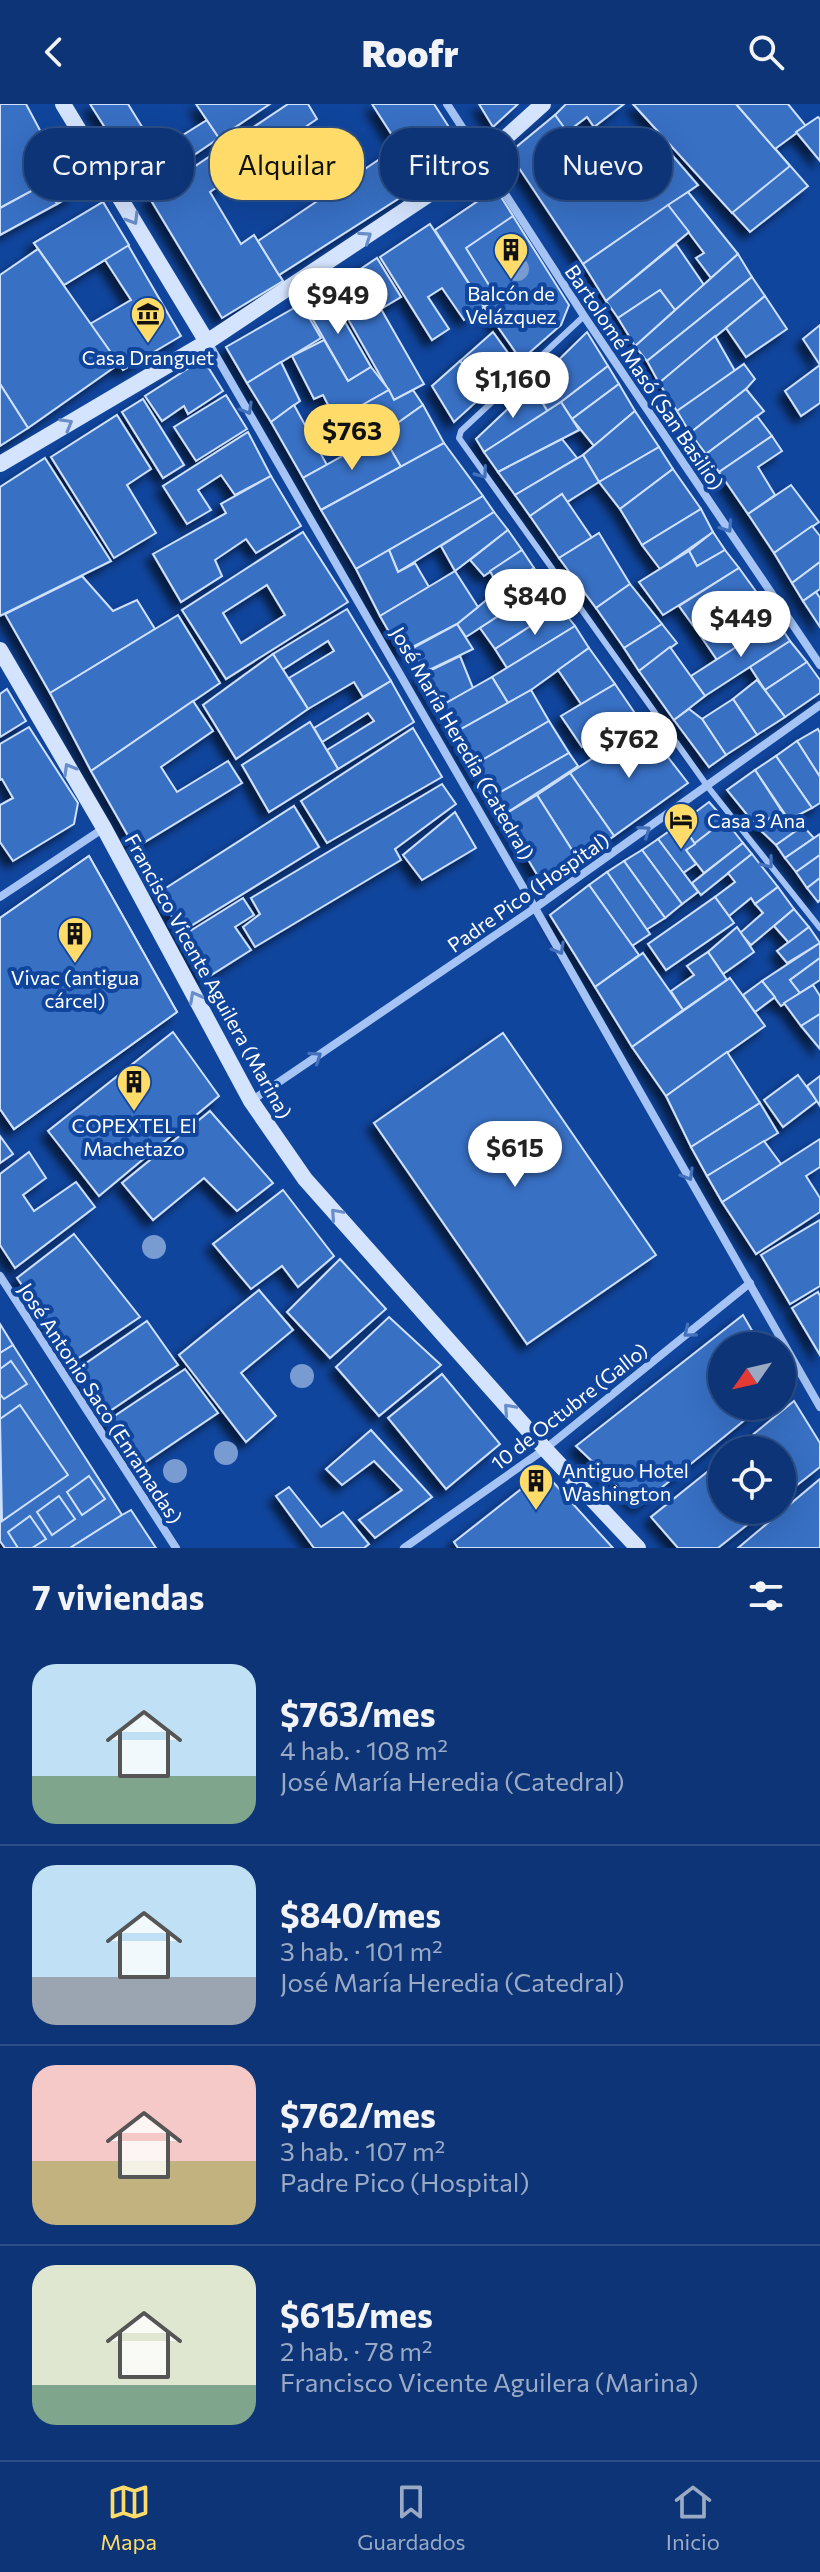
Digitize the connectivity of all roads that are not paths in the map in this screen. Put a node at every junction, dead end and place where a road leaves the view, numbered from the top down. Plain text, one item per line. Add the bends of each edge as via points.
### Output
1 (63, 104) edge
2 (447, 104) edge
3 (543, 104) edge
4 (462, 128) edge
5 (516, 128) edge
6 (420, 200) edge
7 (509, 200) edge
8 (584, 316) junction
9 (207, 342) junction
10 (0, 464) edge
11 (0, 650) edge
12 (820, 665) edge
13 (820, 705) edge
14 (708, 787) junction
15 (104, 828) junction
16 (0, 897) edge
17 (535, 908) junction
18 (820, 928) edge
19 (251, 1101) junction
20 (0, 1276) edge
21 (750, 1283) junction
22 (820, 1407) edge
23 (545, 1449) junction
24 (176, 1548) edge
25 (404, 1548) edge
26 (638, 1548) edge

1 -> 9 main road, José María Heredia (Catedral)
2 - 4 street, Bartolomé Masó (San Basilio)
3 - 5 main road
9 -> 6 main road
7 - 8 street, Bartolomé Masó (San Basilio)
8 -> 12 street, Bartolomé Masó (San Basilio)
8 -> 14 lane via 459,438
10 -> 9 main road
9 -> 17 street, José María Heredia (Catedral)
15 -> 11 main road, Francisco Vicente Aguilera (Marina)
13 - 14 street, Padre Pico (Hospital)
17 -> 14 street, Padre Pico (Hospital)
14 -> 18 lane
15 - 16 street
19 -> 15 main road, Francisco Vicente Aguilera (Marina)
19 -> 17 street, Padre Pico (Hospital)
17 -> 21 street, José María Heredia (Catedral)
23 -> 19 main road, Francisco Vicente Aguilera (Marina) via 305,1179
20 - 24 street, José Antonio Saco (Enramadas)
21 - 22 street, José María Heredia (Catedral)
21 -> 23 street, 10 de Octubre (Gallo)
23 - 25 street, 10 de Octubre (Gallo)
23 - 26 main road, Francisco Vicente Aguilera (Marina)

